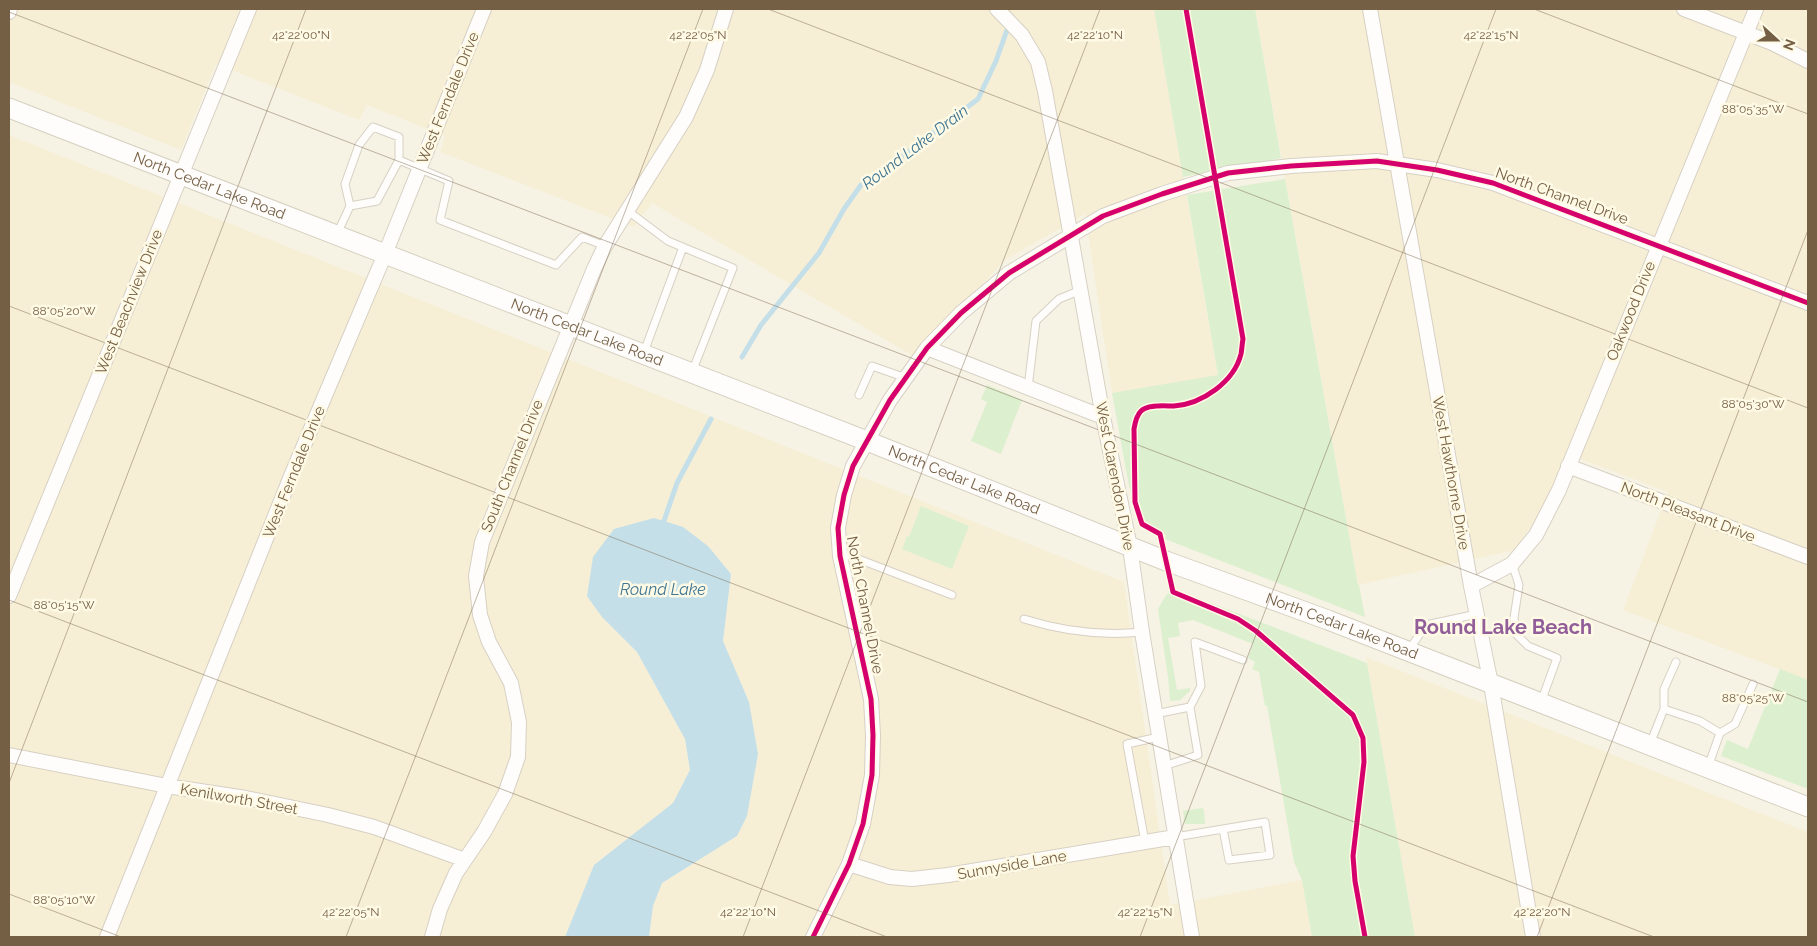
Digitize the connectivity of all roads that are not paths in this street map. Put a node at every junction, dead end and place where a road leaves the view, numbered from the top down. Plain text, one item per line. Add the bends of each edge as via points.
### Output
1 (10, 9) edge
2 (250, 9) edge
3 (484, 9) edge
4 (726, 9) edge
5 (997, 9) edge
6 (1370, 9) edge
7 (1684, 9) edge
8 (1756, 9) edge
9 (9, 12) edge
10 (1746, 33) junction
11 (1808, 61) edge
12 (9, 108) edge
13 (399, 160) junction
14 (1398, 164) junction
15 (419, 169) junction
16 (181, 175) junction
17 (350, 206) junction
18 (628, 211) junction
19 (1072, 234) junction
20 (337, 236) junction
21 (1659, 245) junction
22 (605, 246) junction
23 (683, 247) junction
24 (385, 254) junction
25 (1081, 290) junction
26 (1808, 302) edge
27 (569, 326) junction
28 (926, 348) junction
29 (643, 354) junction
30 (692, 373) junction
31 (906, 378) junction
32 (1028, 388) junction
33 (859, 396) dead end
34 (1103, 417) junction
35 (866, 441) junction
36 (1568, 466) junction
37 (1130, 547) junction
38 (840, 552) junction
39 (1808, 557) edge
40 (1512, 563) junction
41 (1471, 586) junction
42 (952, 595) dead end
43 (9, 596) edge
44 (1477, 614) junction
45 (1024, 619) dead end
46 (1142, 632) junction
47 (1408, 652) junction
48 (1243, 660) dead end
49 (1676, 662) dead end
50 (1491, 684) junction
51 (1753, 684) dead end
52 (1540, 703) junction
53 (1190, 707) junction
54 (1664, 708) junction
55 (1155, 714) junction
56 (1720, 733) junction
57 (1159, 737) junction
58 (1649, 745) junction
59 (9, 755) edge
60 (1164, 766) junction
61 (1707, 768) junction
62 (167, 786) junction
63 (1808, 807) edge
64 (1223, 829) junction
65 (1175, 837) junction
66 (1145, 842) junction
67 (465, 860) junction
68 (849, 864) junction
69 (106, 937) edge
70 (432, 937) edge
71 (813, 937) edge
72 (1192, 937) edge
73 (1533, 937) edge

1 - 9 street
2 - 16 street, West Beachview Drive
3 - 15 street, West Ferndale Drive
4 - 18 street, South Channel Drive via 707,70 686,117
5 - 19 street, West Clarendon Drive via 1022,35 1038,62
6 - 14 street, West Hawthorne Drive
7 - 10 street
8 - 10 street, Oakwood Drive
10 - 11 street
10 - 21 street, Oakwood Drive
12 - 16 main road, North Cedar Lake Road
13 - 15 lane
13 - 17 lane via 377,201
13 - 17 lane via 399,138 373,127 359,145 345,184
14 - 19 street, North Channel Drive via 1377,161 1228,173 1103,216
14 - 21 street, North Channel Drive via 1493,183
14 - 41 street, West Hawthorne Drive
15 - 22 lane via 449,181 440,220 556,265 582,237
15 - 24 street, West Ferndale Drive
16 - 20 main road, North Cedar Lake Road
16 - 43 street, West Beachview Drive
17 - 20 lane
18 - 22 street, South Channel Drive
18 - 23 lane via 668,241
19 - 25 street, West Clarendon Drive
19 - 28 street, North Channel Drive via 1009,273 961,313
20 - 24 main road, North Cedar Lake Road
21 - 26 street, North Channel Drive
21 - 36 street, Oakwood Drive
22 - 27 street, South Channel Drive
23 - 29 lane
23 - 30 lane via 733,268
24 - 27 main road, North Cedar Lake Road
24 - 62 street, West Ferndale Drive
25 - 32 lane via 1059,299 1036,321
25 - 34 street, West Clarendon Drive
27 - 29 main road, North Cedar Lake Road
27 - 67 street, South Channel Drive via 482,542 476,576 480,615 489,642 511,683 519,722 518,757 505,794
28 - 31 street, North Channel Drive
28 - 32 street
29 - 30 main road, North Cedar Lake Road
30 - 35 main road, North Cedar Lake Road
31 - 33 lane via 872,366
31 - 35 street, North Channel Drive
32 - 34 street
34 - 37 street, West Clarendon Drive
35 - 37 main road, North Cedar Lake Road
35 - 38 street, North Channel Drive via 853,466 844,495 838,528
36 - 39 street, North Pleasant Drive
36 - 40 street, Oakwood Drive via 1536,535
37 - 46 street, West Clarendon Drive
37 - 47 main road, North Cedar Lake Road
38 - 42 lane
38 - 68 street, North Channel Drive via 871,699 873,735 872,774 864,824
40 - 41 street, Oakwood Drive
40 - 52 lane via 1519,585 1514,618 1517,635 1528,646 1557,658
41 - 44 street, West Hawthorne Drive
44 - 47 lane via 1426,625
44 - 50 street, West Hawthorne Drive
45 - 46 lane via 1052,628 1083,632 1117,635
46 - 55 street, West Clarendon Drive
47 - 50 main road, North Cedar Lake Road
48 - 53 lane via 1195,642 1201,686
49 - 54 lane via 1664,689
50 - 52 main road, North Cedar Lake Road
50 - 73 street, West Hawthorne Drive
51 - 56 lane via 1735,724
52 - 58 main road, North Cedar Lake Road
53 - 55 lane
53 - 60 lane via 1198,756
54 - 56 lane via 1700,721
54 - 58 lane
55 - 57 street, West Clarendon Drive
56 - 61 lane
57 - 60 street, West Clarendon Drive
57 - 66 lane via 1127,744
58 - 61 main road, North Cedar Lake Road
59 - 62 street, Kenilworth Street
60 - 65 street, West Clarendon Drive
61 - 63 main road, North Cedar Lake Road
62 - 67 street, Kenilworth Street via 328,815
62 - 69 street, West Ferndale Drive
64 - 64 lane via 1265,822 1270,855 1229,860
64 - 65 lane
65 - 66 street, Sunnyside Lane
65 - 72 street, West Clarendon Drive
66 - 68 street, Sunnyside Lane via 948,876 912,879 890,877
67 - 70 street, South Channel Drive via 440,909
68 - 71 street, North Channel Drive

